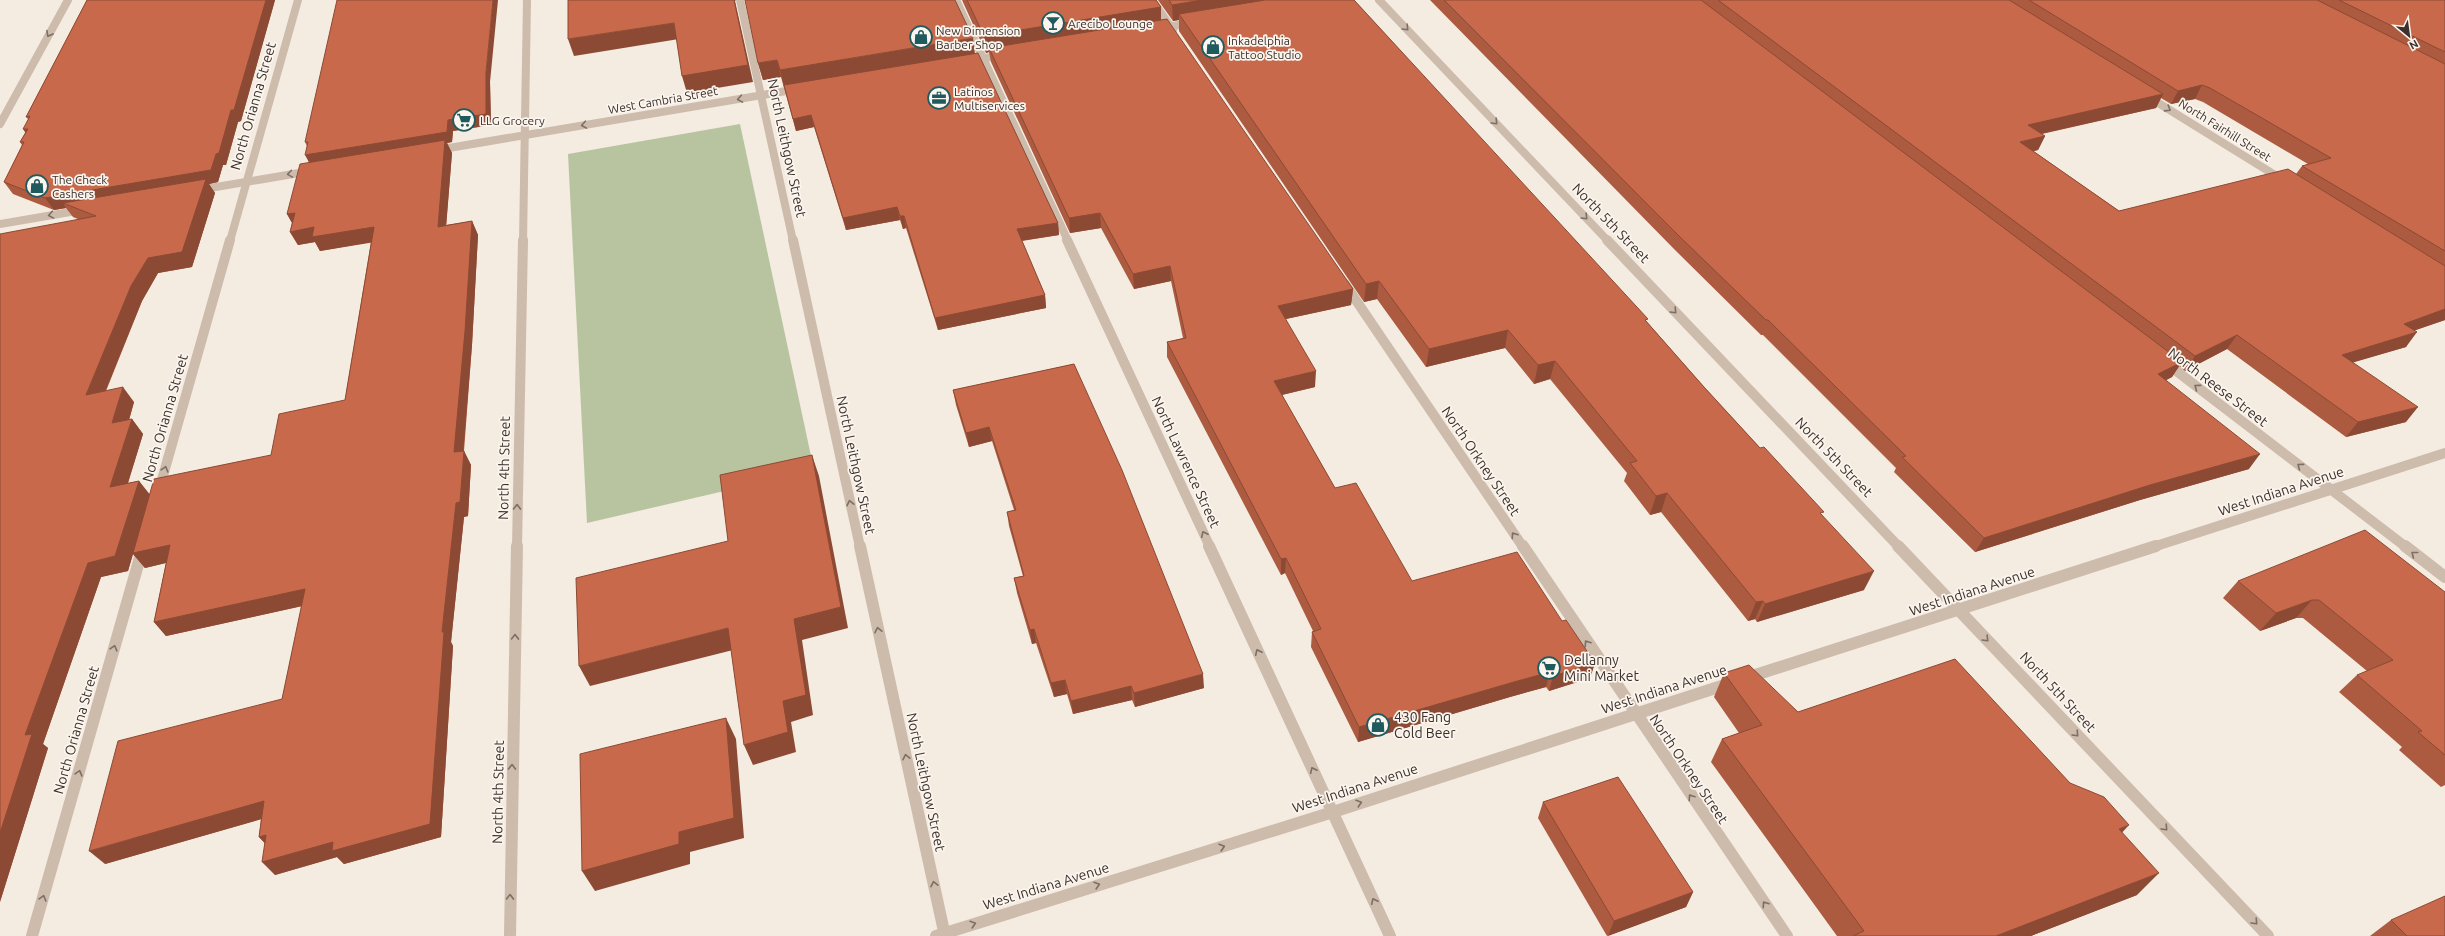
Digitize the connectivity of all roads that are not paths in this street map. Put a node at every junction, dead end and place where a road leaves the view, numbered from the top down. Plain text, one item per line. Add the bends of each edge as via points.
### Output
1 (68, 0) edge
2 (298, 0) edge
3 (527, 0) edge
4 (740, 0) edge
5 (956, 0) edge
6 (1152, 0) edge
7 (1379, 0) edge
8 (1201, 21) edge
9 (1171, 26) junction
10 (1147, 30) edge
11 (1180, 40) edge
12 (1014, 53) edge
13 (983, 58) junction
14 (960, 62) edge
15 (807, 87) edge
16 (2141, 92) edge
17 (761, 95) junction
18 (0, 124) edge
19 (523, 136) junction
20 (431, 151) edge
21 (316, 170) edge
22 (246, 182) junction
23 (2290, 184) edge
24 (193, 191) edge
25 (92, 208) edge
26 (0, 224) edge
27 (1340, 277) edge
28 (2156, 356) edge
29 (2445, 453) edge
30 (2332, 490) junction
31 (156, 502) edge
32 (145, 540) edge
33 (2445, 577) edge
34 (1960, 611) junction
35 (1634, 714) junction
36 (1332, 812) junction
37 (942, 935) edge
38 (32, 936) edge
39 (510, 936) edge
40 (1390, 936) edge
41 (1787, 936) edge
42 (2268, 936) edge

1 -> 18 street
2 - 22 street, North Orianna Street
3 - 19 street, North 4th Street
4 - 17 street, North Leithgow Street
5 - 13 street, North Lawrence Street
6 - 9 street
7 -> 34 street, North 5th Street
8 - 9 street
9 - 10 street
9 - 11 street
12 - 13 street
13 - 14 street
36 -> 13 street, North Lawrence Street
15 - 17 street, West Cambria Street
16 -> 23 street, North Fairhill Street
17 -> 19 street, West Cambria Street
37 -> 17 street, North Leithgow Street
19 - 20 street, West Cambria Street
39 -> 19 street, North 4th Street
21 -> 22 street
22 - 24 street
31 -> 22 street, North Orianna Street
25 -> 26 street
35 -> 27 street, North Orkney Street
30 -> 28 street, North Reese Street
29 - 30 street, West Indiana Avenue
33 -> 30 street, North Reese Street
30 - 34 street, West Indiana Avenue
38 -> 32 street, North Orianna Street
34 - 35 street, West Indiana Avenue
34 -> 42 street, North 5th Street
36 -> 35 street, West Indiana Avenue
41 -> 35 street, North Orkney Street
37 -> 36 street, West Indiana Avenue
40 -> 36 street, North Lawrence Street

